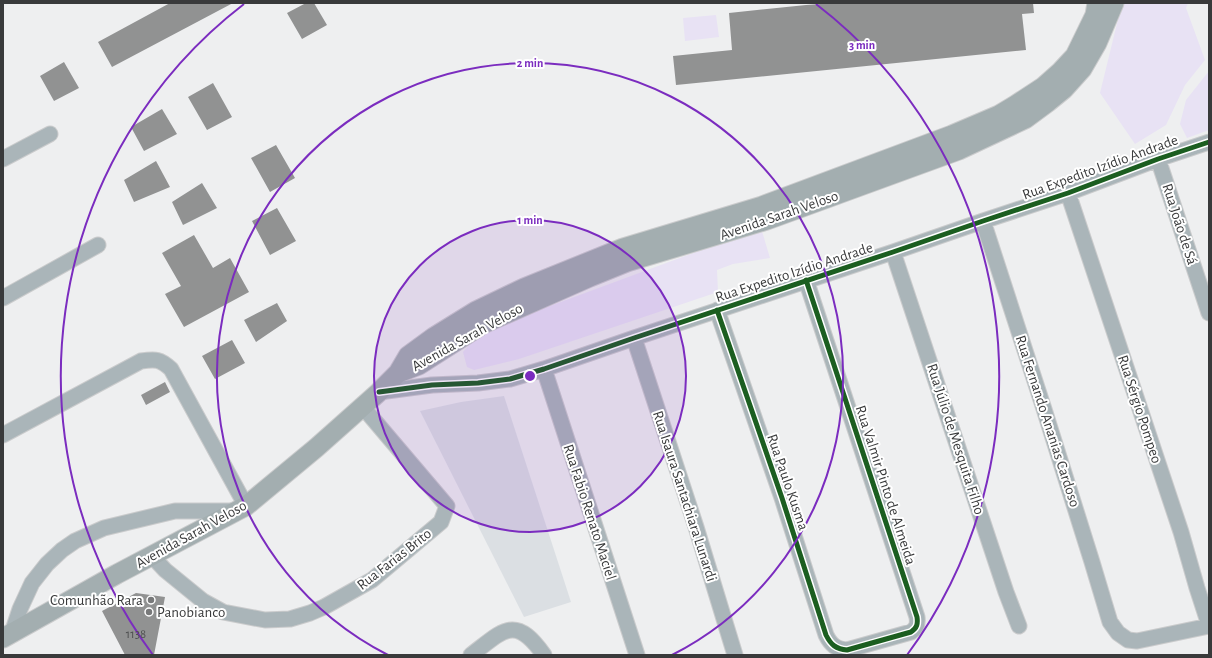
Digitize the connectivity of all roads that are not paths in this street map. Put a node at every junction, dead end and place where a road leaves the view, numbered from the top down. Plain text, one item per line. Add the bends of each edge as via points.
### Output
1 (1098, 3) edge
2 (1114, 3) edge
3 (50, 134) dead end
4 (1209, 142) edge
5 (3, 159) edge
6 (1158, 159) junction
7 (1068, 193) junction
8 (983, 220) junction
9 (98, 245) dead end
10 (893, 252) junction
11 (806, 280) junction
12 (3, 298) edge
13 (717, 310) junction
14 (1209, 313) edge
15 (634, 338) junction
16 (544, 369) junction
17 (398, 374) junction
18 (379, 392) junction
19 (362, 406) junction
20 (3, 435) edge
21 (242, 508) junction
22 (152, 556) junction
23 (1110, 622) joint
24 (1209, 625) edge
25 (1019, 626) dead end
26 (8, 636) edge
27 (847, 650) joint
28 (471, 655) edge
29 (544, 655) edge
30 (637, 655) edge
31 (735, 655) edge

1 - 17 main road, Avenida Sarah Veloso via 1090,27 1074,56 1061,71 1043,87 999,115 762,206 622,248 524,288 476,311 434,337 408,356
2 - 17 main road, Avenida Sarah Veloso via 1097,43 1082,69 1064,89 1025,119 959,150 767,220 634,260 590,277 484,324 419,365
3 - 5 street
4 - 6 street, Rua Expedito Izídio Andrade
6 - 7 street, Rua Expedito Izídio Andrade
6 - 14 street, Rua João de Sá
7 - 8 street, Rua Expedito Izídio Andrade
7 - 24 street, Rua Sérgio Pompeo via 1181,532
8 - 10 street, Rua Expedito Izídio Andrade
8 - 23 street, Rua Fernando Ananias Cardoso
9 - 12 street
10 - 11 street, Rua Expedito Izídio Andrade
10 - 25 street, Rua Júlio de Mesquita Filho
11 - 13 street, Rua Expedito Izídio Andrade
11 - 27 street, Rua Valmir Pinto de Almeida via 918,622 915,629 910,632
13 - 15 street, Rua Expedito Izídio Andrade
13 - 27 street, Rua Paulo Kusma via 826,635 835,647
15 - 16 street, Rua Expedito Izídio Andrade
15 - 31 street, Rua Isaura Santachiara Lunardi
16 - 18 street, Rua Expedito Izídio Andrade via 510,379 478,384 432,385
16 - 30 street, Rua Fabio Renato Maciel
17 - 18 main road, Avenida Sarah Veloso
18 - 19 main road, Avenida Sarah Veloso
19 - 21 main road, Avenida Sarah Veloso via 316,448
19 - 22 street, Rua Farias Brito via 447,506 441,522 372,580 310,613 290,619 265,620 222,612 203,601
20 - 21 street via 142,361 163,361 171,369
21 - 22 main road, Avenida Sarah Veloso
21 - 26 street via 175,511 104,528 75,541 47,564 32,583
22 - 26 main road, Avenida Sarah Veloso
23 - 24 street, Rua Sérgio Pompeo via 1118,633 1128,640 1137,641
28 - 29 street via 500,633 510,629 520,631 534,640

